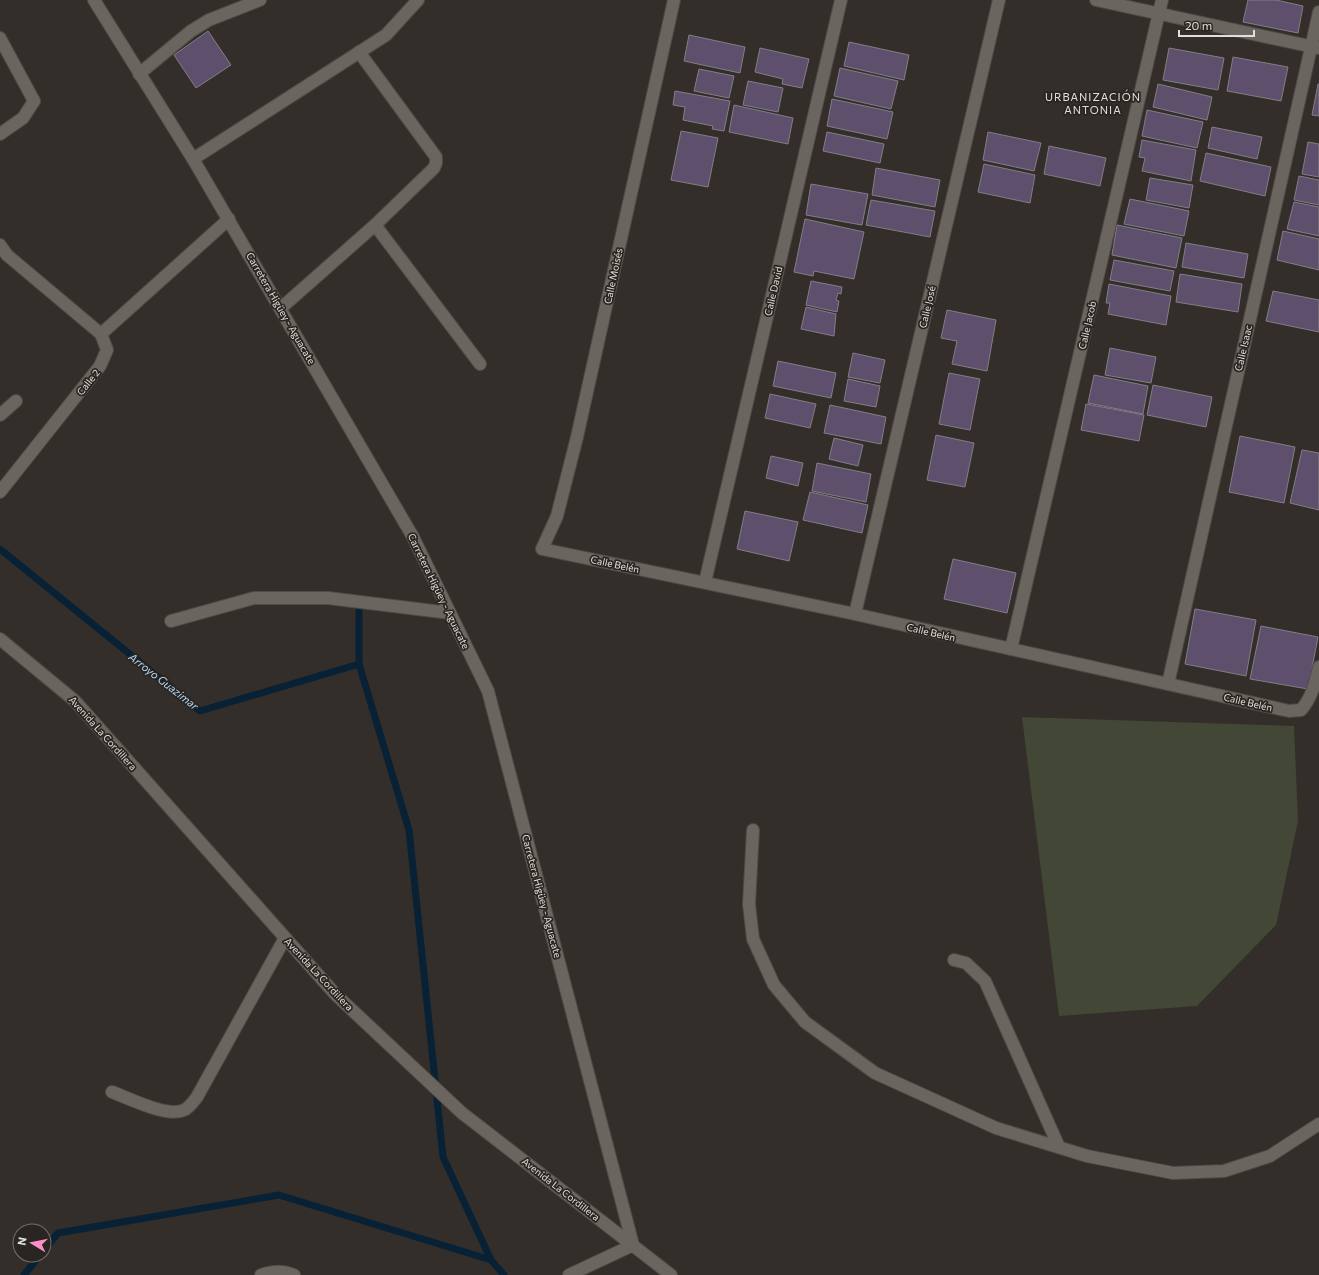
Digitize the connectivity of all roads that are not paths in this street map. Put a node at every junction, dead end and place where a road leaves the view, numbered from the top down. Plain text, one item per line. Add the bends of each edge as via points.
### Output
1 (94, 0) edge
2 (260, 0) edge
3 (418, 0) edge
4 (674, 0) edge
5 (841, 0) edge
6 (1000, 0) edge
7 (1096, 0) edge
8 (1162, 0) edge
9 (1319, 12) edge
10 (1159, 14) junction
11 (0, 38) edge
12 (1315, 47) edge
13 (359, 52) junction
14 (138, 74) junction
15 (0, 134) edge
16 (193, 159) junction
17 (229, 219) junction
18 (375, 226) junction
19 (0, 245) edge
20 (281, 308) junction
21 (100, 334) junction
22 (480, 364) dead end
23 (16, 401) dead end
24 (0, 415) edge
25 (0, 492) edge
26 (542, 549) joint
27 (704, 582) junction
28 (450, 613) junction
29 (855, 614) junction
30 (171, 621) dead end
31 (0, 639) edge
32 (1011, 649) junction
33 (1319, 667) edge
34 (1168, 684) junction
35 (753, 830) dead end
36 (285, 938) junction
37 (954, 960) dead end
38 (112, 1092) dead end
39 (1319, 1124) edge
40 (1059, 1147) junction
41 (633, 1245) junction
42 (261, 1275) edge
43 (294, 1275) edge
44 (569, 1275) edge
45 (671, 1275) edge

1 - 14 street, Carretera Higüey - Aguacate
2 - 14 street via 209,20 191,31
3 - 13 street via 386,35
4 - 26 street, Calle Moisés via 577,437 557,516
5 - 27 street, Calle David
6 - 29 street, Calle José
7 - 10 street
8 - 10 street, Calle Jacob
9 - 12 street, Calle Isaac
10 - 12 street
10 - 32 street, Calle Jacob
11 - 15 street via 34,101 23,118
12 - 34 street, Calle Isaac
13 - 16 street
13 - 18 street via 436,157 434,168
14 - 16 street, Carretera Higüey - Aguacate
16 - 17 street, Carretera Higüey - Aguacate
17 - 20 street, Carretera Higüey - Aguacate
17 - 21 street
18 - 20 street
18 - 22 street
19 - 21 street via 7,255
20 - 28 street, Carretera Higüey - Aguacate via 413,537
21 - 25 street, Calle 2 via 107,350 100,366
23 - 24 street
26 - 27 street, Calle Belén
27 - 29 street, Calle Belén
28 - 30 street via 328,598 254,598
28 - 41 street, Carretera Higüey - Aguacate via 488,692
29 - 32 street, Calle Belén
31 - 36 street, Avenida La Cordillera via 76,701
32 - 34 street, Calle Belén
33 - 34 street, Calle Belén via 1312,694 1301,710 1289,711
35 - 40 street via 749,904 753,939 774,985 805,1022 875,1073 996,1128
36 - 38 street via 197,1097 185,1110 175,1112 157,1109
36 - 41 street, Avenida La Cordillera via 336,995 462,1113
37 - 40 street via 966,963 985,981
39 - 40 street via 1270,1156 1224,1171 1173,1173 1087,1156
41 - 44 street
41 - 45 street, Avenida La Cordillera
42 - 43 street via 269,1272 287,1272

